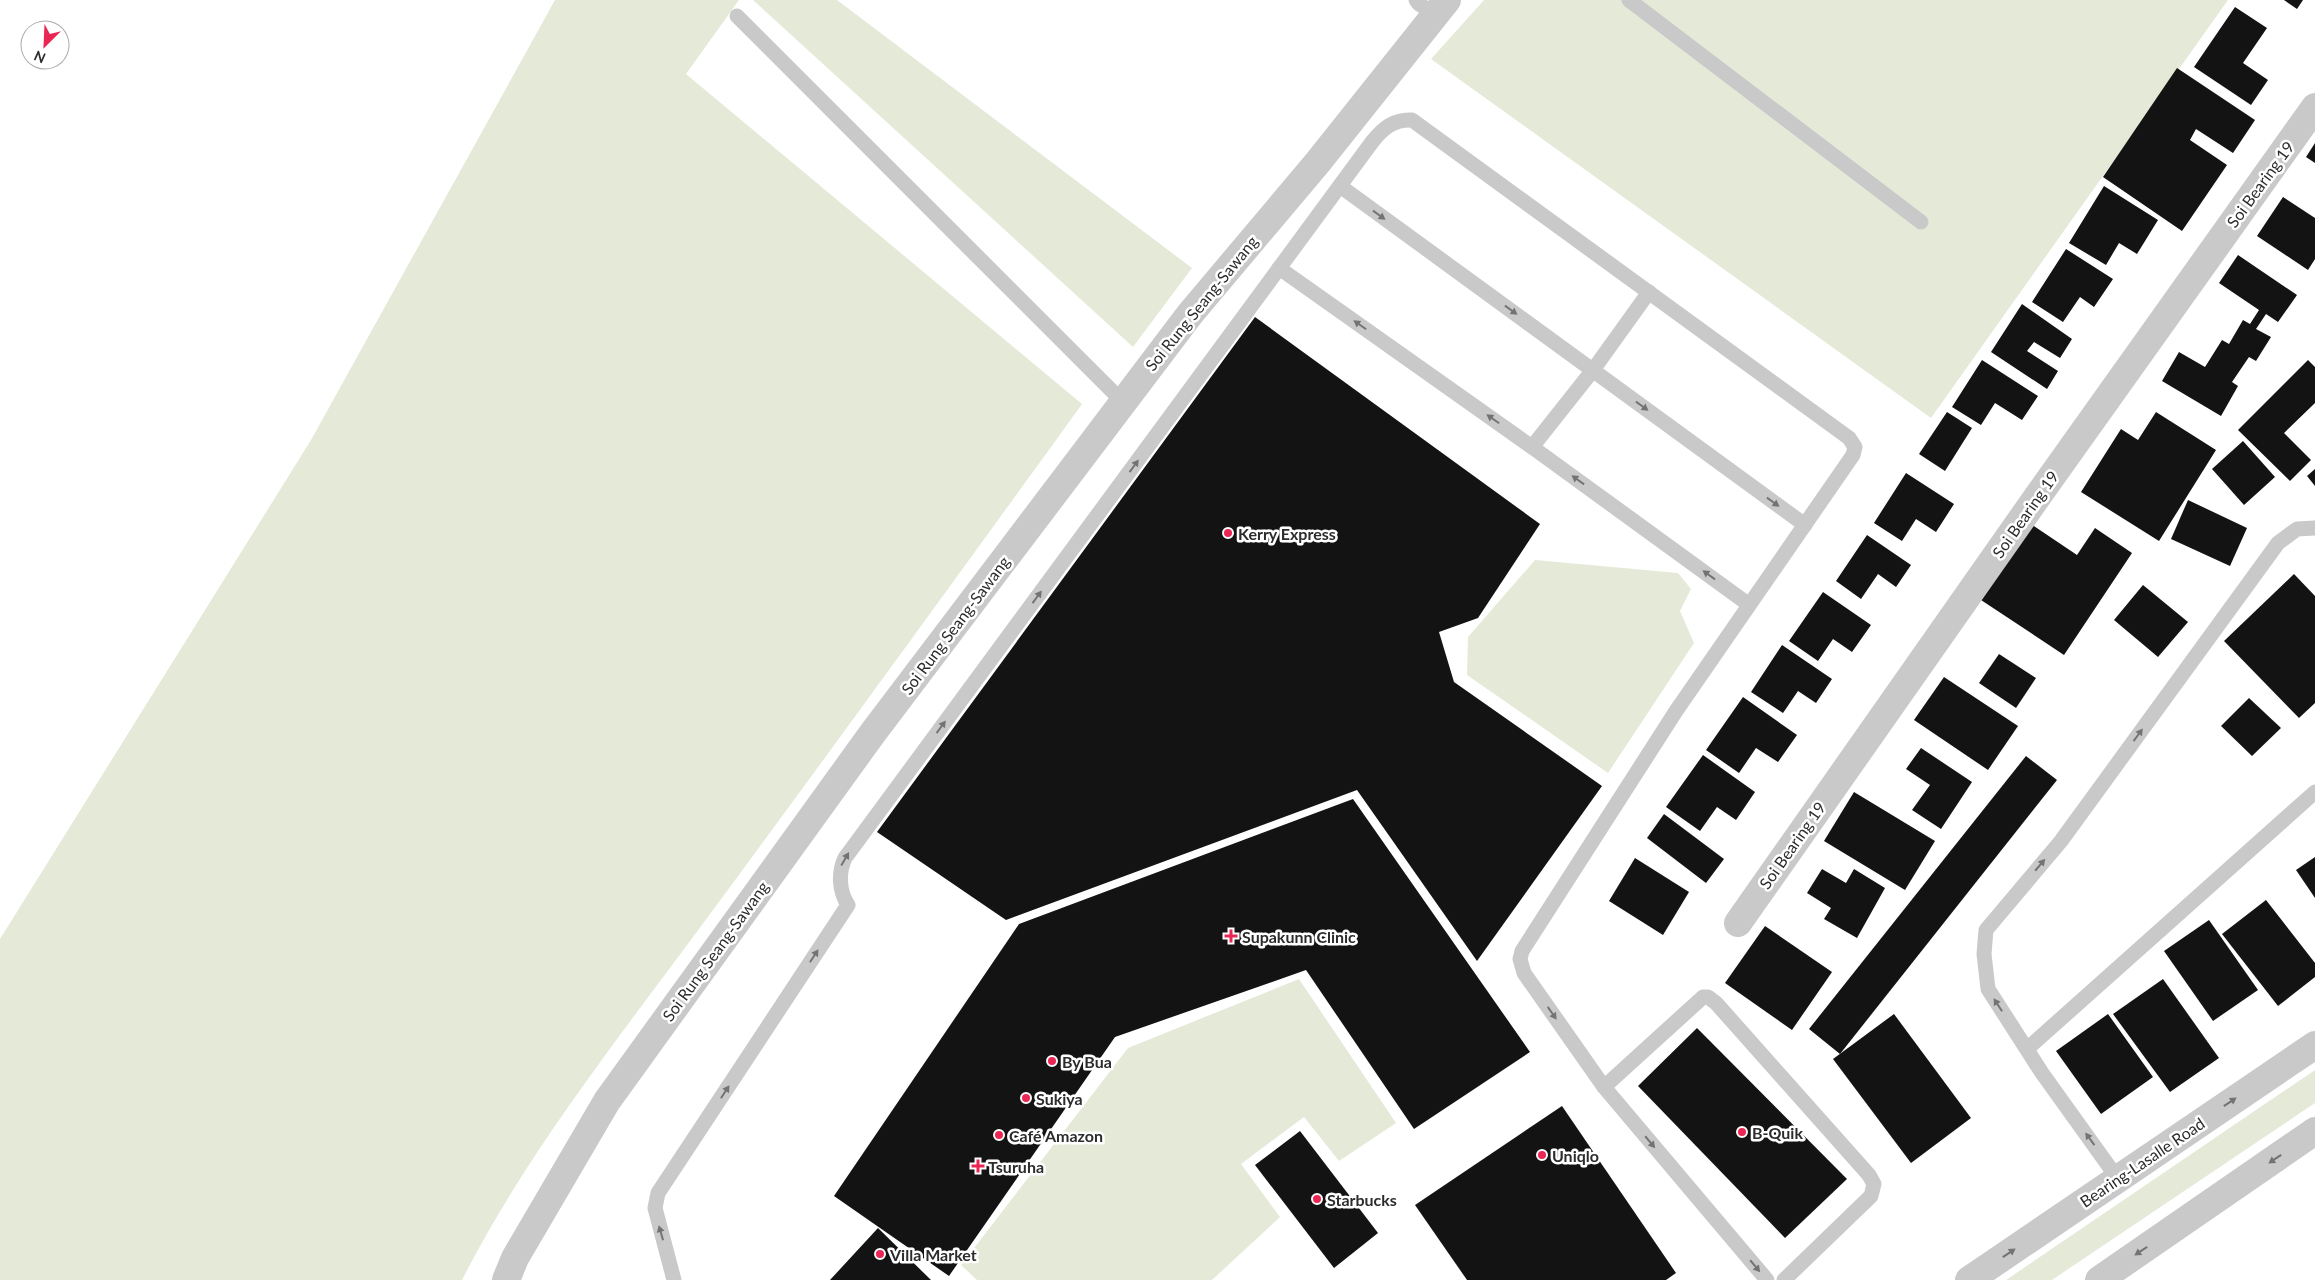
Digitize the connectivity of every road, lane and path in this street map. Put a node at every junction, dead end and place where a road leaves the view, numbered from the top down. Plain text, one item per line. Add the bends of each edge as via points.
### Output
1 (1629, 0) edge
2 (1432, 5) edge
3 (737, 16) dead end
4 (2315, 107) edge
5 (1340, 186) junction
6 (1921, 222) dead end
7 (1280, 268) junction
8 (1649, 292) junction
9 (1592, 370) junction
10 (1123, 402) junction
11 (1532, 447) junction
12 (1805, 525) junction
13 (2315, 528) edge
14 (1748, 604) junction
15 (2315, 792) edge
16 (1738, 923) dead end
17 (2315, 1045) edge
18 (2027, 1049) junction
19 (1604, 1087) junction
20 (2315, 1131) edge
21 (2118, 1179) junction
22 (506, 1280) edge
23 (674, 1280) edge
24 (1767, 1280) edge
25 (1784, 1280) edge
26 (1969, 1280) edge
27 (2098, 1280) edge

1 - 6 lane
2 - 10 street, Soi Rung Seang-Sawang via 1318,162 1190,314
3 - 10 lane
4 - 16 street, Soi Bearing 19
5 - 7 lane
5 - 8 lane via 1384,129 1398,121 1412,120
5 -> 9 lane
11 -> 7 lane
23 -> 7 lane via 655,1208 658,1193 848,904 840,876 845,858
8 - 9 lane
8 - 12 lane via 1853,442 1854,455
9 - 11 lane
9 -> 12 lane
10 - 22 street, Soi Rung Seang-Sawang via 872,734 607,1101 515,1258
14 -> 11 lane
12 - 14 lane
18 -> 13 lane via 1988,988 1984,954 1986,930 2061,841 2278,543 2297,529
14 -> 19 lane via 1522,951 1520,959 1524,973
15 - 18 lane
21 -> 17 street, Bearing-Lasalle Road
21 -> 18 lane
19 -> 24 lane
19 - 25 lane via 1703,997 1716,1003 1874,1184 1871,1196
20 -> 27 street
26 -> 21 street, Bearing-Lasalle Road

